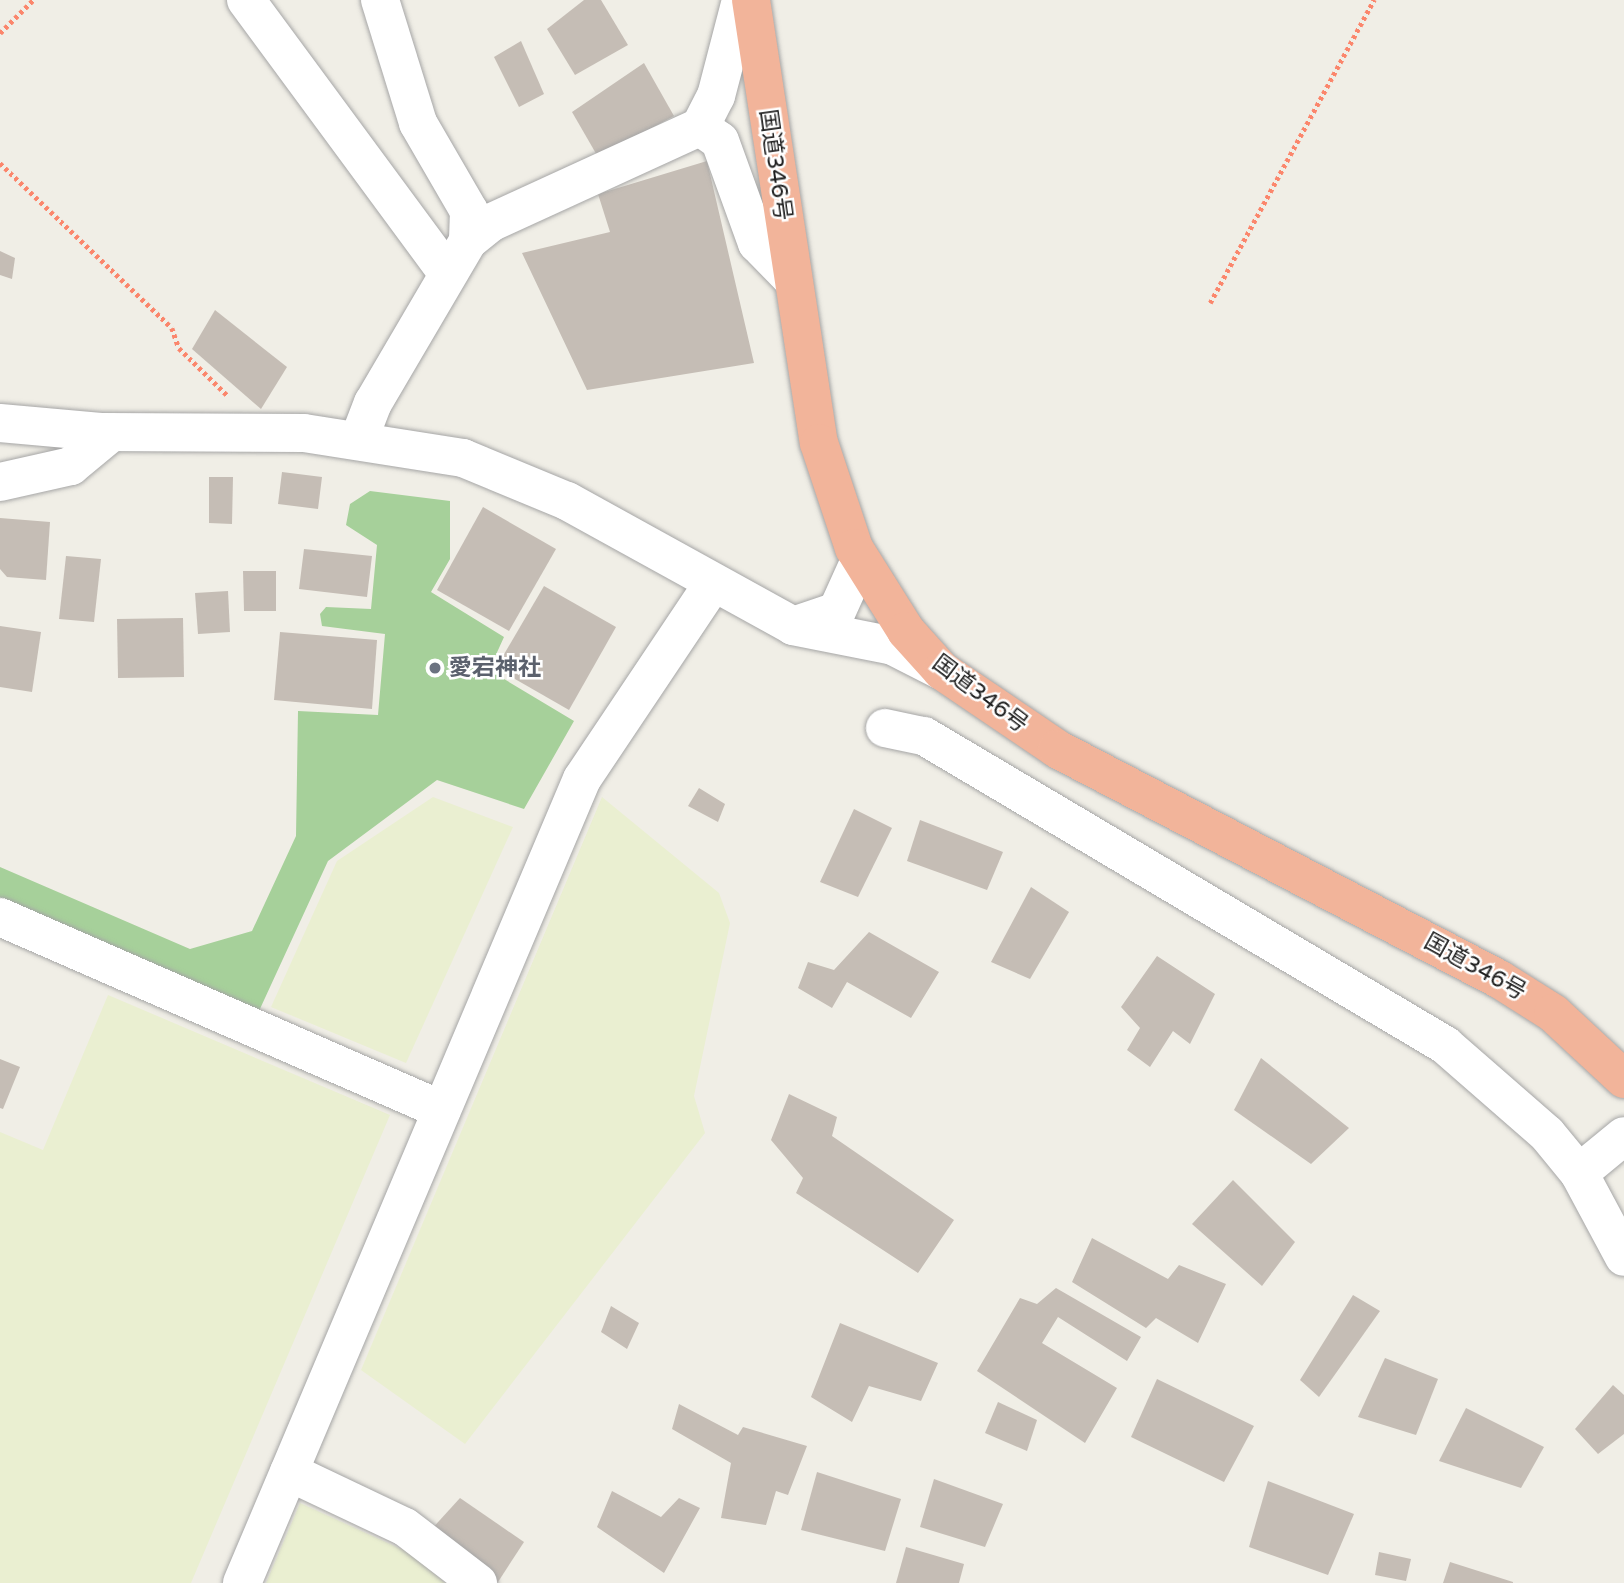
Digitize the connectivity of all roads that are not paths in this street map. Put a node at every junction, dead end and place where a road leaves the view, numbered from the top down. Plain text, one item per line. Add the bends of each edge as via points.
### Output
1 (246, 0) edge
2 (380, 0) edge
3 (741, 0) edge
4 (751, 0) edge
5 (700, 127) junction
6 (468, 241) junction
7 (447, 273) junction
8 (791, 278) junction
9 (0, 423) edge
10 (112, 432) junction
11 (359, 439) junction
12 (0, 482) edge
13 (860, 559) junction
14 (712, 585) junction
15 (793, 626) junction
16 (942, 671) junction
17 (885, 728) dead end
18 (0, 917) edge
19 (1624, 1079) edge
20 (434, 1107) junction
21 (1624, 1136) edge
22 (1579, 1174) junction
23 (1624, 1257) edge
24 (289, 1472) junction
25 (242, 1583) edge
26 (478, 1583) edge

1 - 7 street
2 - 6 street via 418,123 469,211
3 - 5 street via 716,96
4 - 8 highway, 国道346号
5 - 6 street via 490,223
5 - 8 street via 720,141 757,243
6 - 7 street
7 - 11 street
8 - 13 highway, 国道346号 via 819,443
9 - 10 street
10 - 11 street
10 - 12 street via 71,467
11 - 14 street via 463,458 516,477
13 - 15 street via 837,611
13 - 16 highway, 国道346号
14 - 15 street
14 - 20 street via 582,779
15 - 16 street via 883,643
16 - 19 highway, 国道346号 via 1057,749 1165,810 1499,979 1553,1013
17 - 22 street via 924,736 1445,1045 1508,1095
18 - 20 street
20 - 24 street
21 - 22 street
22 - 23 street
24 - 25 street
24 - 26 street via 405,1527

